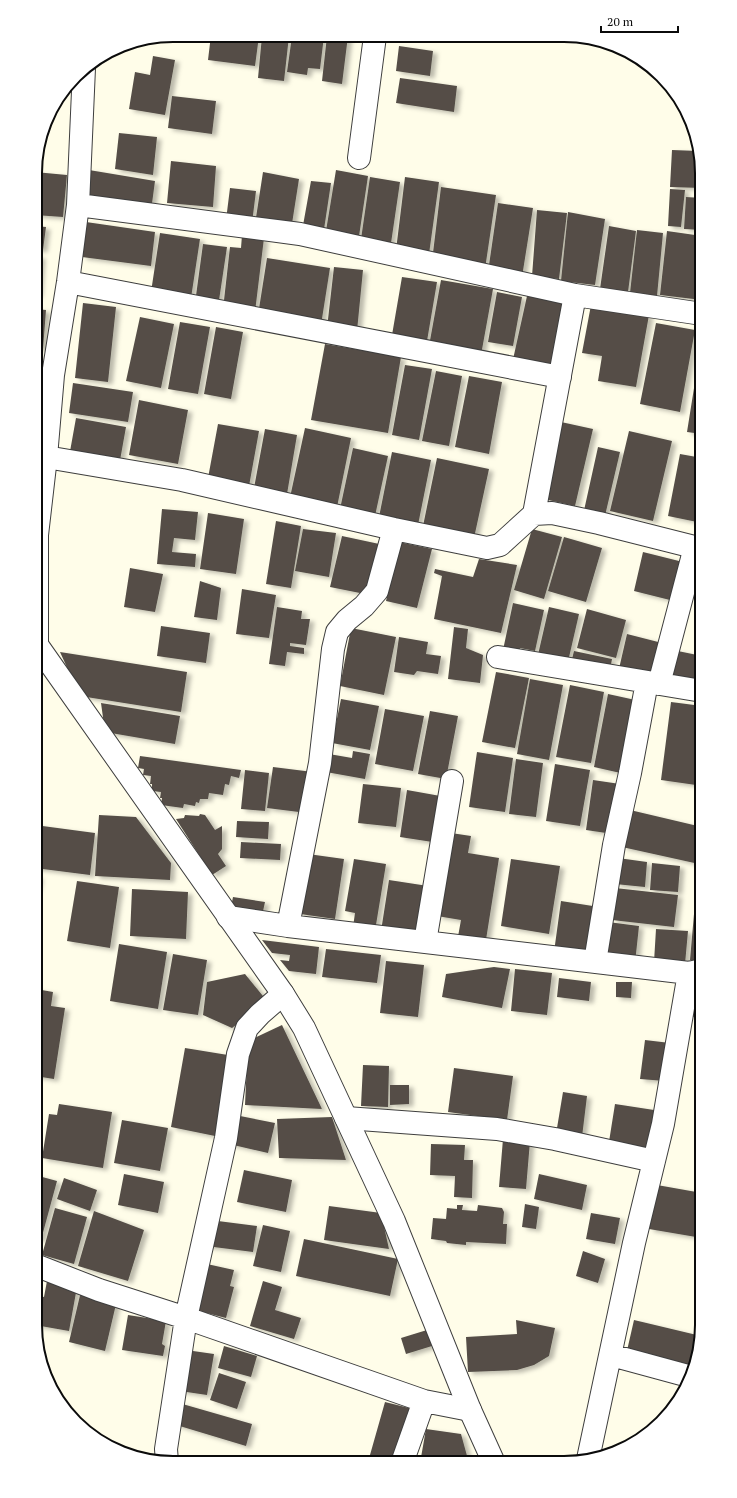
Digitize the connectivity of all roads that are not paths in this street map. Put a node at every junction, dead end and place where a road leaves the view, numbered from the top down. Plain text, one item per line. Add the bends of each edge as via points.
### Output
1 (374, 42) edge
2 (84, 76) edge
3 (359, 158) dead end
4 (78, 205) junction
5 (68, 282) junction
6 (575, 295) junction
7 (695, 313) edge
8 (560, 377) junction
9 (46, 457) junction
10 (42, 492) edge
11 (534, 514) junction
12 (394, 529) junction
13 (695, 547) edge
14 (695, 560) edge
15 (42, 653) edge
16 (498, 657) dead end
17 (653, 683) junction
18 (695, 690) edge
19 (452, 781) dead end
20 (228, 917) junction
21 (288, 926) junction
22 (425, 942) junction
23 (595, 962) junction
24 (695, 972) edge
25 (283, 994) junction
26 (346, 1118) junction
27 (654, 1161) junction
28 (42, 1268) edge
29 (186, 1318) junction
30 (611, 1355) junction
31 (685, 1375) edge
32 (424, 1401) junction
33 (470, 1410) junction
34 (589, 1453) edge
35 (167, 1456) edge
36 (404, 1456) edge
37 (491, 1456) edge

1 - 3 street
2 - 4 street
4 - 5 street
4 - 6 street via 300,234
5 - 8 street
5 - 9 street via 53,375
6 - 7 street
6 - 8 street
8 - 11 street
9 - 10 street
9 - 12 street via 182,480
11 - 12 street via 500,545 487,548
11 - 13 street via 552,513
12 - 21 street via 377,591 337,632 320,763
14 - 17 street
15 - 20 street
16 - 17 street
17 - 18 street
17 - 23 street via 614,845
19 - 22 street
20 - 21 street
20 - 25 street
21 - 22 street
22 - 23 street
23 - 24 street
24 - 27 street
25 - 26 street via 304,1028
25 - 29 street via 247,1028 238,1054 226,1138
26 - 27 street via 497,1129
26 - 33 street via 394,1221
27 - 30 street
28 - 29 street via 99,1290
29 - 32 street
29 - 35 street
30 - 31 street
30 - 34 street
32 - 33 street
32 - 36 street
33 - 37 street

